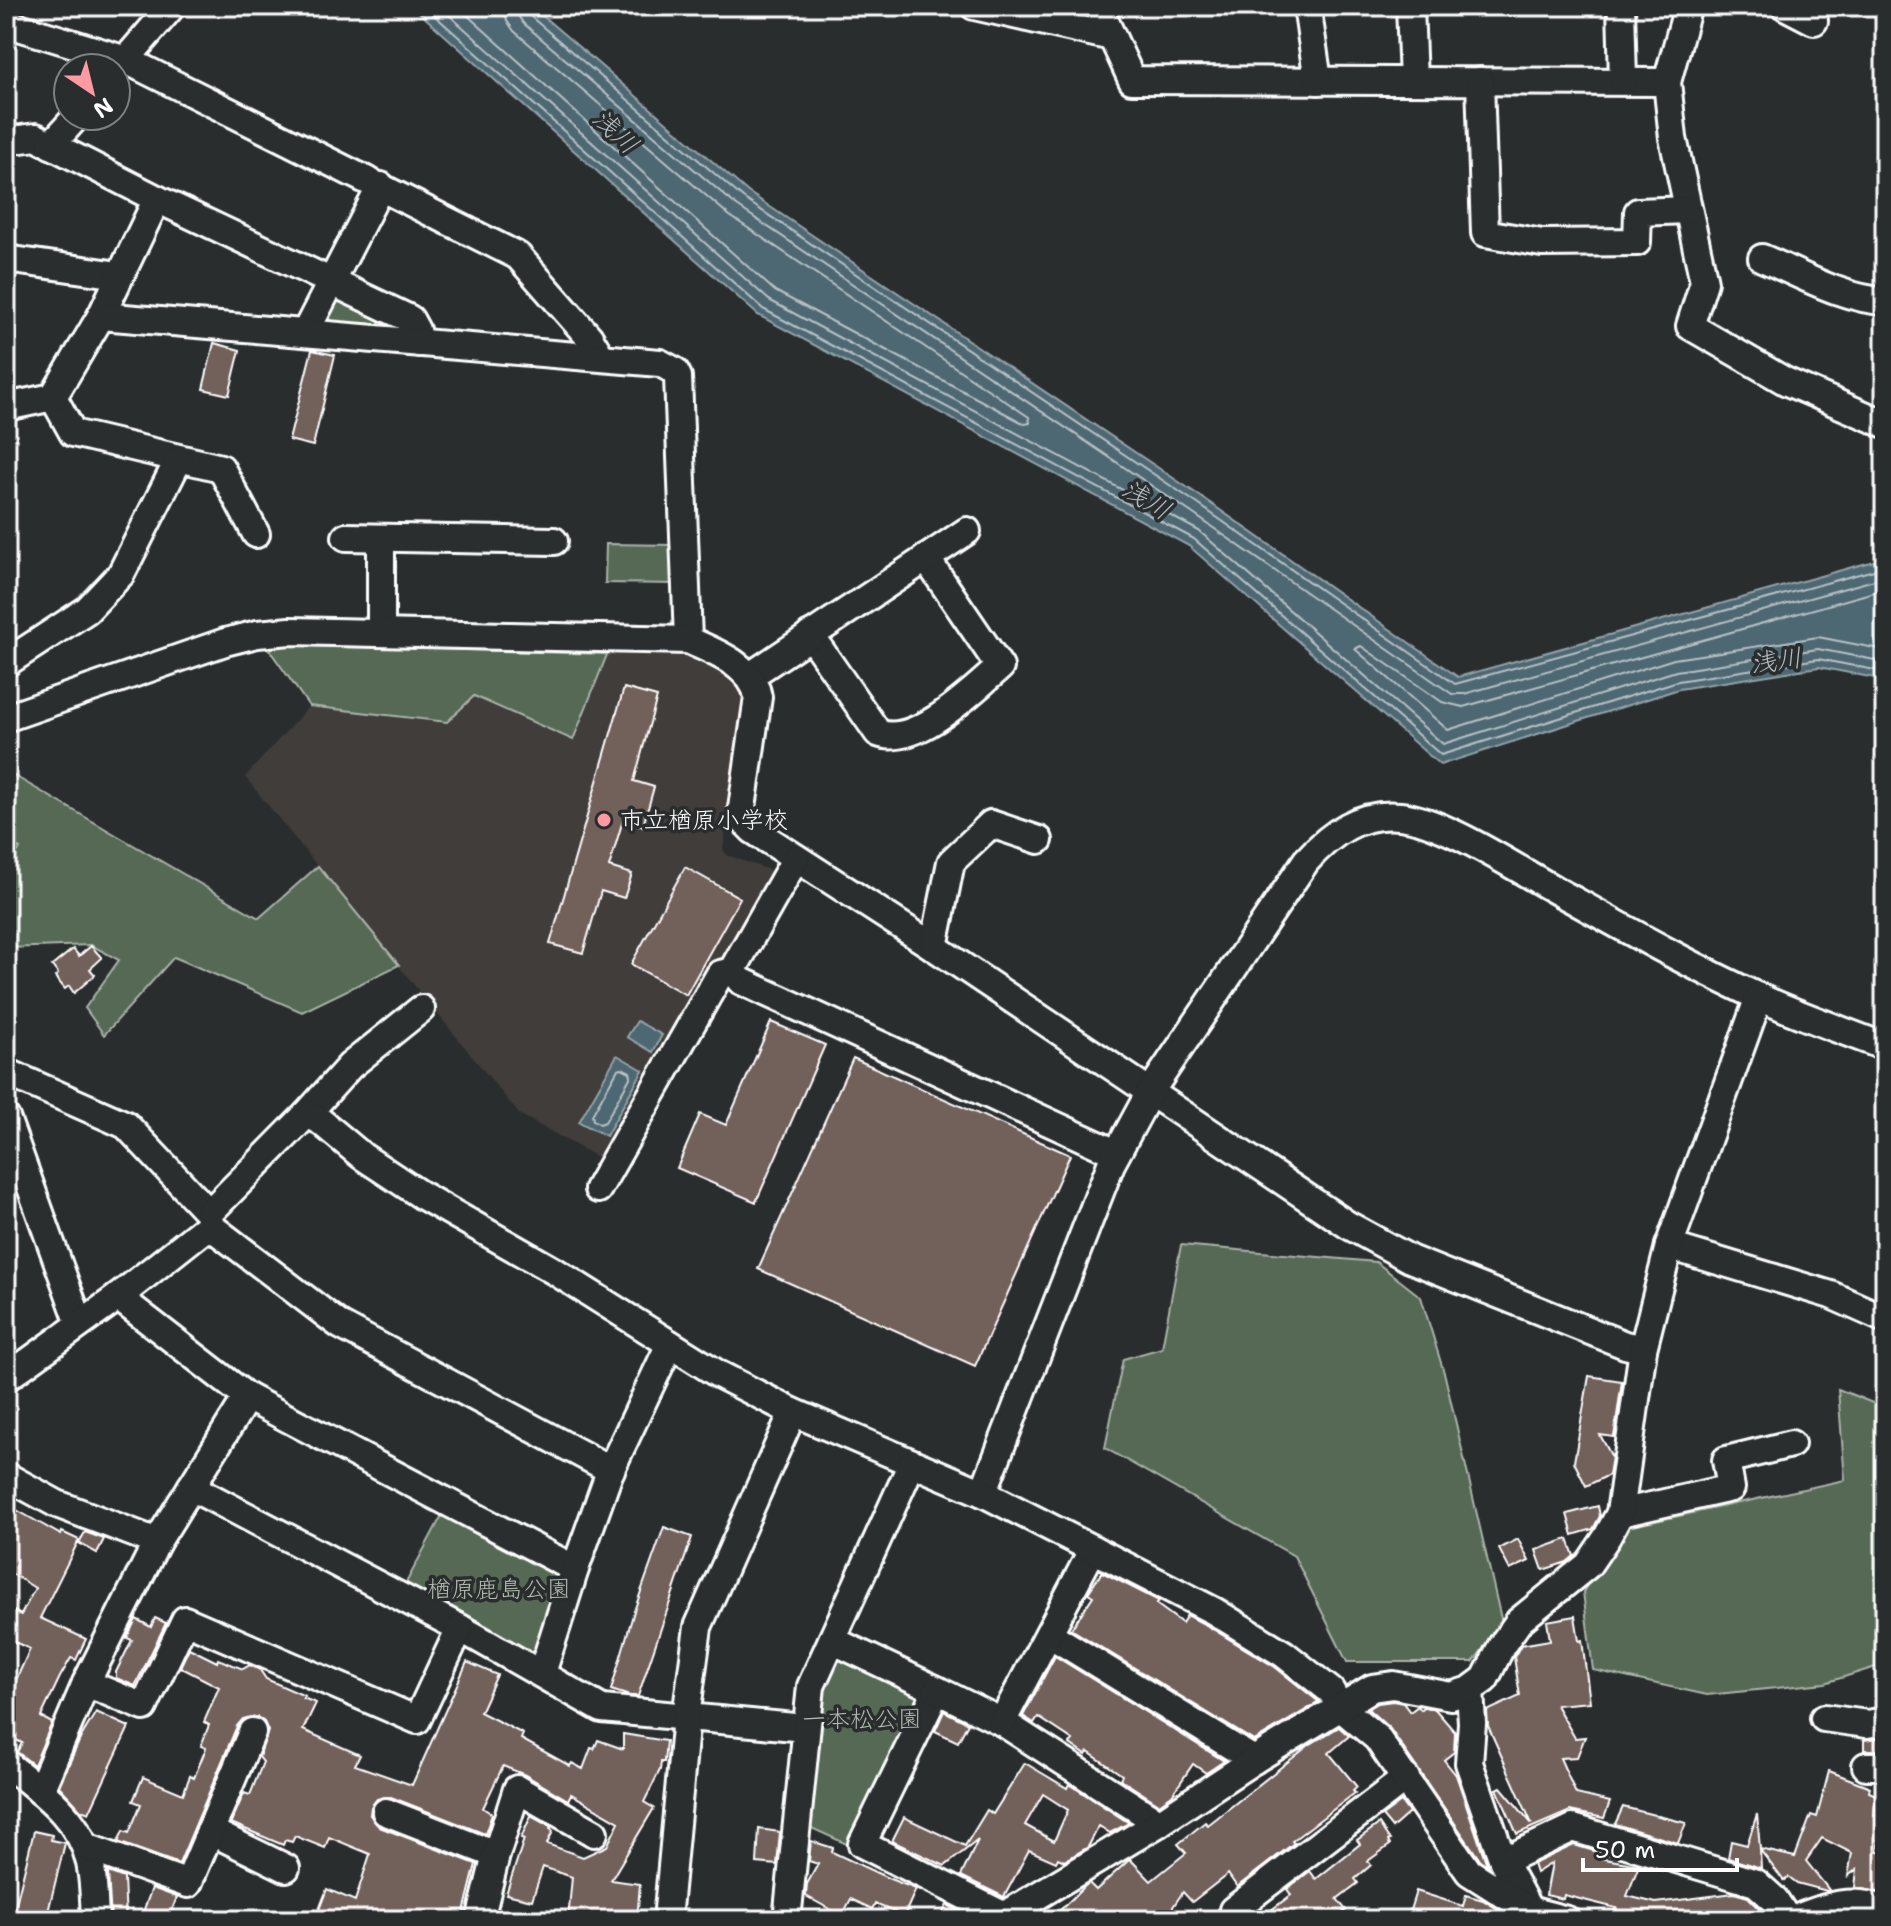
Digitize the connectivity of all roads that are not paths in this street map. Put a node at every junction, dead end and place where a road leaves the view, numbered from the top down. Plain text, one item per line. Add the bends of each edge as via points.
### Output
1 (172, 6) edge
2 (974, 6) edge
3 (1098, 6) edge
4 (1307, 6) edge
5 (1410, 6) edge
6 (1621, 6) edge
7 (1688, 6) edge
8 (1785, 6) edge
9 (1814, 21) dead end
10 (6, 23) edge
11 (1112, 37) junction
12 (84, 52) edge
13 (132, 53) edge
14 (132, 71) edge
15 (1318, 81) junction
16 (1413, 81) junction
17 (1480, 81) junction
18 (1623, 81) junction
19 (1667, 82) junction
20 (63, 132) edge
21 (6, 141) edge
22 (51, 145) junction
23 (381, 186) junction
24 (157, 199) junction
25 (1687, 210) junction
26 (1762, 258) dead end
27 (6, 259) edge
28 (119, 275) junction
29 (331, 280) junction
30 (1885, 301) edge
31 (101, 316) junction
32 (305, 333) junction
33 (419, 343) junction
34 (601, 357) junction
35 (53, 397) junction
36 (6, 407) edge
37 (1885, 424) edge
38 (179, 459) junction
39 (967, 531) dead end
40 (256, 534) dead end
41 (346, 537) dead end
42 (381, 538) junction
43 (554, 541) dead end
44 (926, 558) junction
45 (381, 633) junction
46 (810, 635) junction
47 (688, 640) junction
48 (6, 663) edge
49 (753, 681) junction
50 (6, 718) edge
51 (1039, 840) dead end
52 (796, 858) junction
53 (934, 947) junction
54 (732, 971) junction
55 (1759, 997) junction
56 (421, 1009) dead end
57 (1885, 1047) edge
58 (6, 1072) edge
59 (1150, 1092) junction
60 (307, 1114) junction
61 (6, 1118) edge
62 (1116, 1153) junction
63 (598, 1189) dead end
64 (209, 1219) junction
65 (1669, 1246) junction
66 (118, 1297) junction
67 (1885, 1319) edge
68 (80, 1324) junction
69 (670, 1344) junction
70 (1643, 1349) junction
71 (6, 1378) edge
72 (247, 1397) junction
73 (793, 1412) junction
74 (1791, 1444) dead end
75 (912, 1463) junction
76 (611, 1470) junction
77 (6, 1476) edge
78 (191, 1487) junction
79 (983, 1493) junction
80 (1620, 1513) junction
81 (157, 1542) junction
82 (1093, 1549) junction
83 (575, 1569) junction
84 (460, 1628) junction
85 (1049, 1634) junction
86 (832, 1640) junction
87 (542, 1673) junction
88 (86, 1683) junction
89 (937, 1690) junction
90 (1470, 1690) junction
91 (1340, 1707) junction
92 (686, 1717) junction
93 (1824, 1718) dead end
94 (1885, 1721) edge
95 (1002, 1722) junction
96 (805, 1728) junction
97 (252, 1732) dead end
98 (1254, 1760) junction
99 (6, 1763) edge
100 (1406, 1778) junction
101 (40, 1791) junction
102 (386, 1812) dead end
103 (1159, 1823) junction
104 (210, 1831) junction
105 (594, 1833) dead end
106 (86, 1847) junction
107 (496, 1855) junction
108 (1503, 1861) junction
109 (286, 1868) dead end
110 (1233, 1910) dead end
111 (1529, 1910) junction
112 (1885, 1910) edge
113 (1000, 1917) edge
114 (95, 1920) edge
115 (480, 1920) edge
116 (667, 1920) edge
117 (787, 1920) edge
118 (1567, 1920) edge
119 (1790, 1920) edge

1 - 13 street
2 - 11 street
3 - 11 street
4 - 15 street
5 - 16 street
6 - 18 street
7 - 19 street
8 - 9 street
10 - 12 street
11 - 15 street via 1132,80
14 - 23 street
15 - 16 street
16 - 17 street
17 - 18 street
17 - 25 street via 1485,233 1542,243 1637,242 1638,212
18 - 19 street
19 - 25 street
20 - 22 street
21 - 22 street via 36,137
22 - 24 street
23 - 29 street
23 - 34 street via 518,256
24 - 28 street
24 - 29 street
25 - 37 street via 1704,282 1690,326 1785,381
26 - 30 street via 1850,294
27 - 28 street
28 - 31 street
29 - 32 street
29 - 33 street via 410,319
31 - 32 street
31 - 35 street
32 - 33 street
33 - 34 street
34 - 47 street via 660,363 678,377
35 - 36 street
35 - 38 street via 73,433
38 - 40 street via 221,468
38 - 48 street via 121,574 87,610
39 - 44 street
41 - 42 street
42 - 43 street via 507,531
42 - 45 street
44 - 46 street
44 - 46 street via 1000,667 930,724 889,737 878,733
45 - 47 street
45 - 50 street via 257,634
46 - 49 street
47 - 49 street via 716,652
49 - 52 street via 758,697 742,808 745,822
51 - 53 street via 991,824 951,862
52 - 53 street
52 - 54 street
53 - 59 street
54 - 62 street via 741,981
54 - 63 street via 720,974
55 - 57 street
55 - 59 street via 1447,830 1398,815 1370,818 1338,831 1306,861
55 - 65 street
56 - 60 street via 350,1066
58 - 64 street via 126,1125
59 - 62 street
59 - 70 street via 1348,1225 1410,1259
60 - 64 street
60 - 69 street via 421,1195
61 - 68 street
62 - 79 street
64 - 66 street
64 - 76 street via 340,1325
65 - 67 street via 1831,1295
65 - 70 street
66 - 68 street
66 - 72 street
68 - 71 street
69 - 73 street
69 - 76 street
70 - 80 street
72 - 78 street
72 - 83 street
73 - 75 street
73 - 92 street via 698,1627
74 - 80 street via 1726,1460 1731,1488
75 - 79 street
75 - 86 street
76 - 83 street
77 - 81 street via 57,1504
78 - 81 street
78 - 84 street
79 - 82 street
80 - 90 street via 1588,1565 1519,1621 1485,1679
81 - 88 street
82 - 85 street
82 - 91 street via 1284,1654 1331,1691
83 - 87 street
84 - 87 street
84 - 88 street via 417,1720 185,1620 144,1707
85 - 95 street
85 - 98 street
86 - 89 street
86 - 96 street via 811,1686
87 - 92 street via 602,1709
88 - 101 street
89 - 95 street
89 - 113 street via 862,1844
90 - 91 street via 1451,1696 1393,1685 1372,1688
90 - 108 street via 1469,1763
91 - 98 street
91 - 100 street via 1377,1738
92 - 96 street
92 - 116 street
93 - 94 street
95 - 103 street
96 - 117 street
97 - 104 street
98 - 103 street
99 - 101 street
100 - 110 street
100 - 111 street via 1469,1872
101 - 106 street via 74,1824
102 - 107 street
103 - 113 street
104 - 106 street via 188,1884
104 - 109 street
105 - 107 street via 517,1789
106 - 114 street
107 - 115 street
108 - 111 street
108 - 119 street via 1573,1828 1756,1883
111 - 118 street
112 - 119 street via 1837,1903

